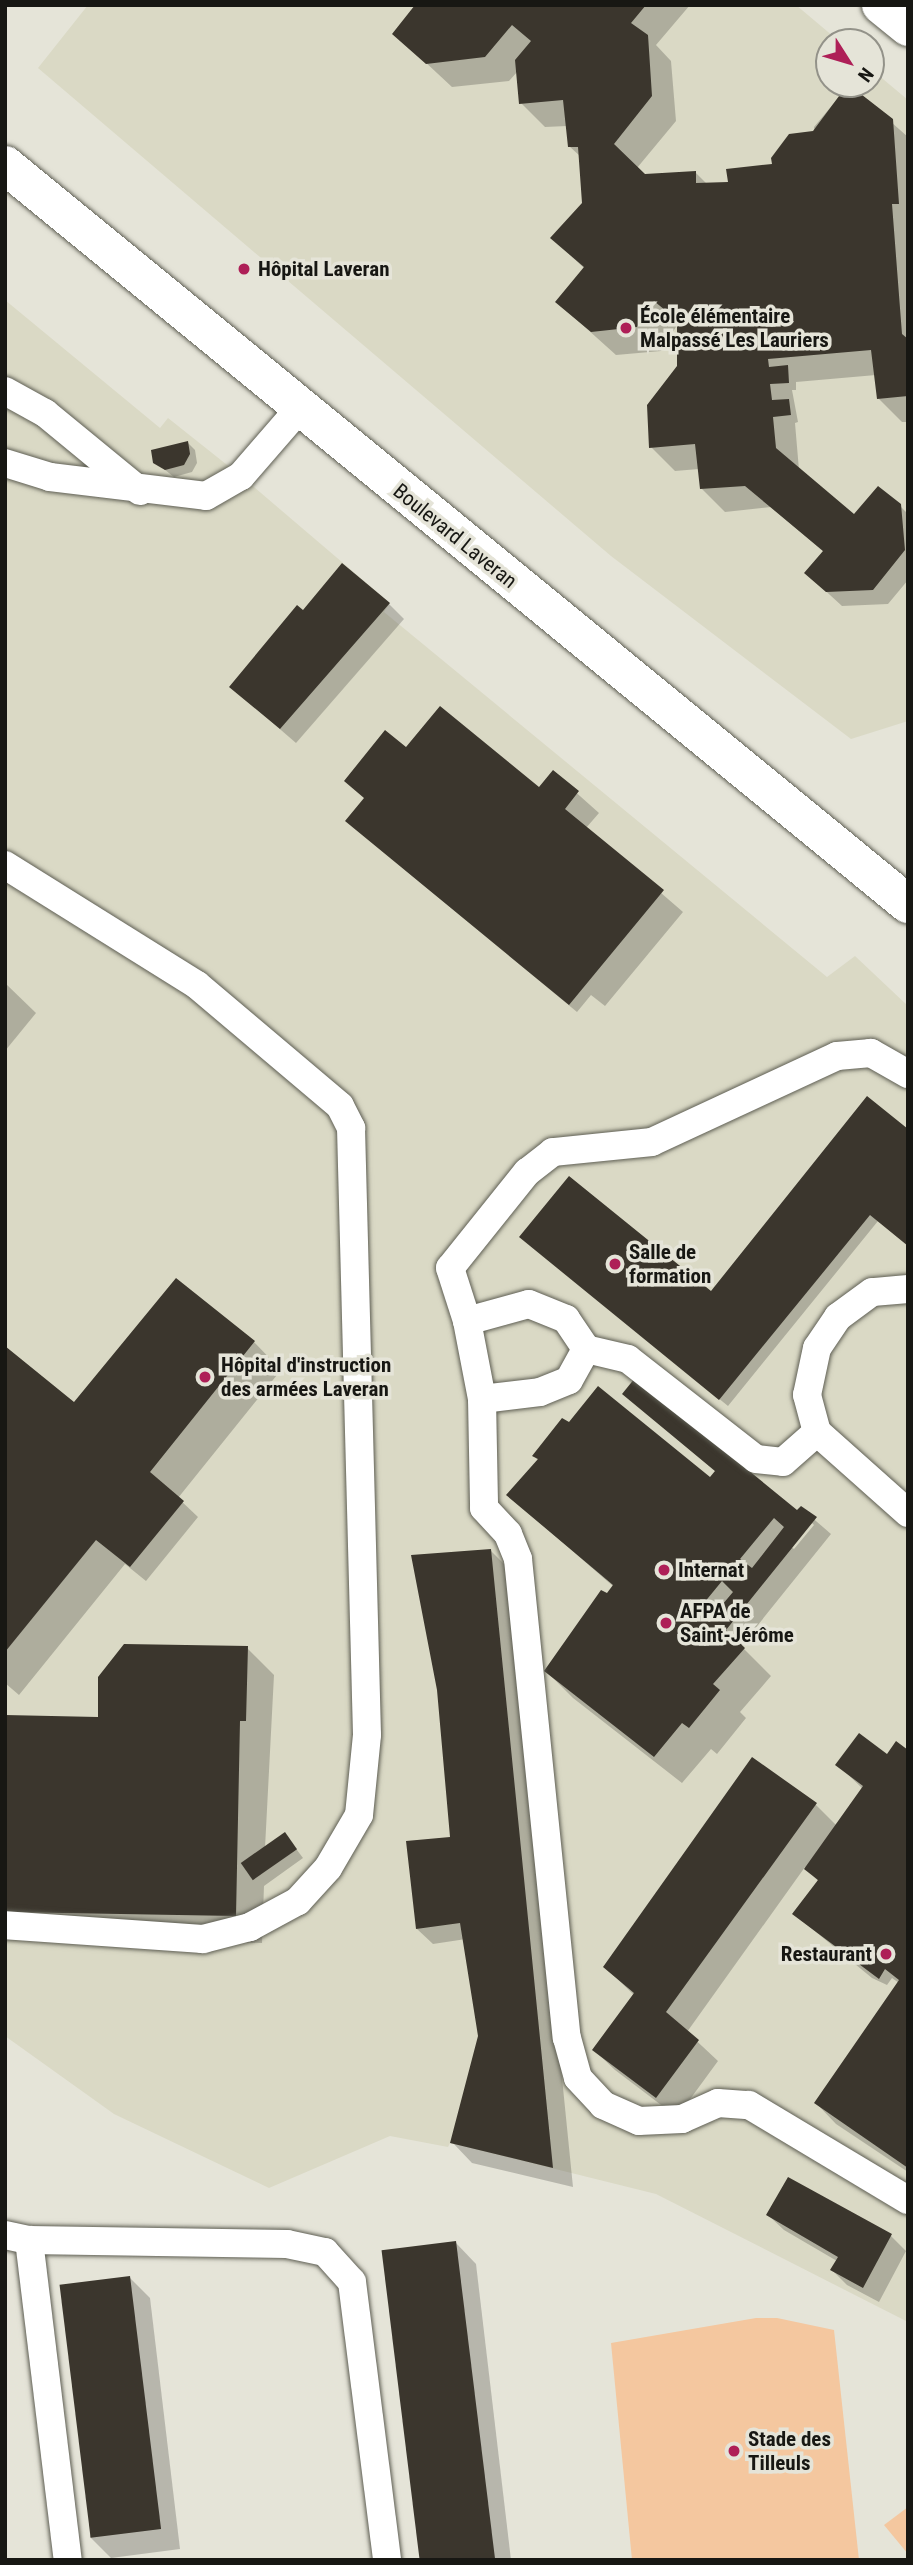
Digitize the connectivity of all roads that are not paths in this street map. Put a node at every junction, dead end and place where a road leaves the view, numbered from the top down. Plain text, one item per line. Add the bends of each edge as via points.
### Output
1 (881, 5) edge
2 (908, 27) edge
3 (5, 165) edge
4 (5, 391) edge
5 (299, 409) junction
6 (5, 463) edge
7 (140, 491) junction
8 (8, 862) edge
9 (908, 904) edge
10 (908, 1073) edge
11 (908, 1289) edge
12 (467, 1321) junction
13 (586, 1349) junction
14 (482, 1399) junction
15 (817, 1432) junction
16 (908, 1513) edge
17 (5, 1925) edge
18 (908, 2200) edge
19 (17, 2237) edge
20 (68, 2560) edge
21 (387, 2560) edge

1 - 2 street
3 - 5 street, Boulevard Laveran
4 - 7 lane via 45,413
5 - 7 lane via 241,476 206,496
5 - 9 street, Boulevard Laveran
6 - 7 lane via 50,477
8 - 17 lane via 197,985 340,1106 351,1128 367,1735 359,1815 328,1868 298,1901 250,1927 203,1939
10 - 12 lane via 871,1053 837,1056 652,1143 553,1152 527,1172 450,1268
11 - 15 lane via 872,1292 838,1317 817,1348 807,1395
12 - 13 lane via 529,1304 566,1319
12 - 14 lane
13 - 14 lane via 569,1380 540,1392
13 - 15 lane via 628,1359 756,1459 783,1462
14 - 18 lane via 484,1508 508,1534 518,1559 567,2038 578,2078 603,2105 639,2121 682,2119 718,2103 749,2105
15 - 16 lane
19 - 20 lane
19 - 21 lane via 287,2244 325,2252 352,2282

